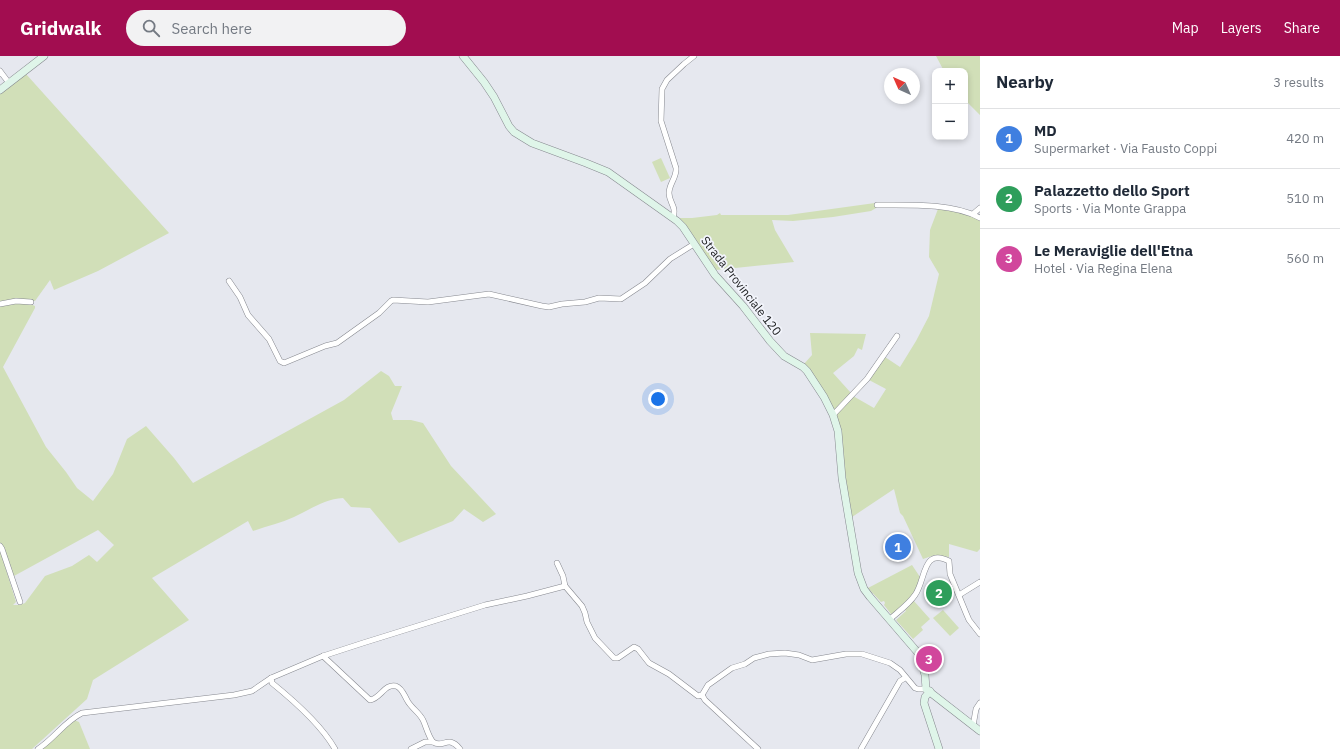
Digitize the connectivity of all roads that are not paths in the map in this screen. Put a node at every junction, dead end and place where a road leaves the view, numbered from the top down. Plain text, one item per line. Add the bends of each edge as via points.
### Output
1 (44, 56) edge
2 (463, 56) edge
3 (694, 56) edge
4 (0, 71) edge
5 (9, 83) junction
6 (0, 90) edge
7 (877, 205) dead end
8 (980, 208) edge
9 (973, 214) junction
10 (673, 218) junction
11 (980, 218) edge
12 (694, 244) junction
13 (230, 282) dead end
14 (31, 302) dead end
15 (0, 304) edge
16 (897, 336) dead end
17 (833, 415) junction
18 (0, 546) edge
19 (558, 563) dead end
20 (980, 582) edge
21 (565, 586) junction
22 (958, 595) junction
23 (20, 602) dead end
24 (890, 619) junction
25 (980, 634) edge
26 (323, 656) junction
27 (271, 678) junction
28 (905, 678) junction
29 (928, 690) junction
30 (702, 695) junction
31 (980, 703) edge
32 (973, 726) junction
33 (980, 731) edge
34 (433, 742) junction
35 (38, 749) edge
36 (335, 749) edge
37 (411, 749) edge
38 (460, 749) edge
39 (758, 749) edge
40 (861, 749) edge
41 (939, 749) edge

1 - 5 street
2 - 10 street, Strada Provinciale 120 via 484,82 514,132 532,143 608,172
3 - 10 street via 667,80 662,89 661,121 676,168 669,191 675,212
4 - 5 street
5 - 6 street
7 - 9 street via 912,205 954,209
8 - 9 street
9 - 11 street
10 - 12 street, Strada Provinciale 120 via 683,227
12 - 13 street via 670,259 645,284 621,298 598,298 549,307 489,294 428,302 393,300 337,343 284,363 280,361 267,336 248,315
12 - 17 street, Strada Provinciale 120 via 775,347 811,376
14 - 15 street
16 - 17 street via 867,379
17 - 24 street, Strada Provinciale 120 via 838,431 842,476 858,573 864,589
18 - 23 street
19 - 21 street
20 - 22 street
21 - 26 street via 485,605
21 - 30 street via 582,606 594,638 614,658 634,647 649,663 669,674 698,696
22 - 24 street via 950,574 950,561 940,557 933,558 926,565 914,598
22 - 25 street via 969,620
24 - 29 street, Strada Provinciale 120 via 919,654
26 - 27 street
26 - 34 street via 370,700 377,698 389,687 398,687 421,717
27 - 35 street via 252,691 234,695 82,713 75,716
27 - 36 street via 272,683 295,702
28 - 29 street via 915,688
28 - 30 street via 900,670 890,663 862,654 812,660 800,655 769,654 732,668 708,685
28 - 40 street via 900,681
29 - 32 street
29 - 41 street via 924,703
30 - 39 street
31 - 32 street via 976,709
32 - 33 street
34 - 37 street via 425,742
34 - 38 street via 437,745 456,743

